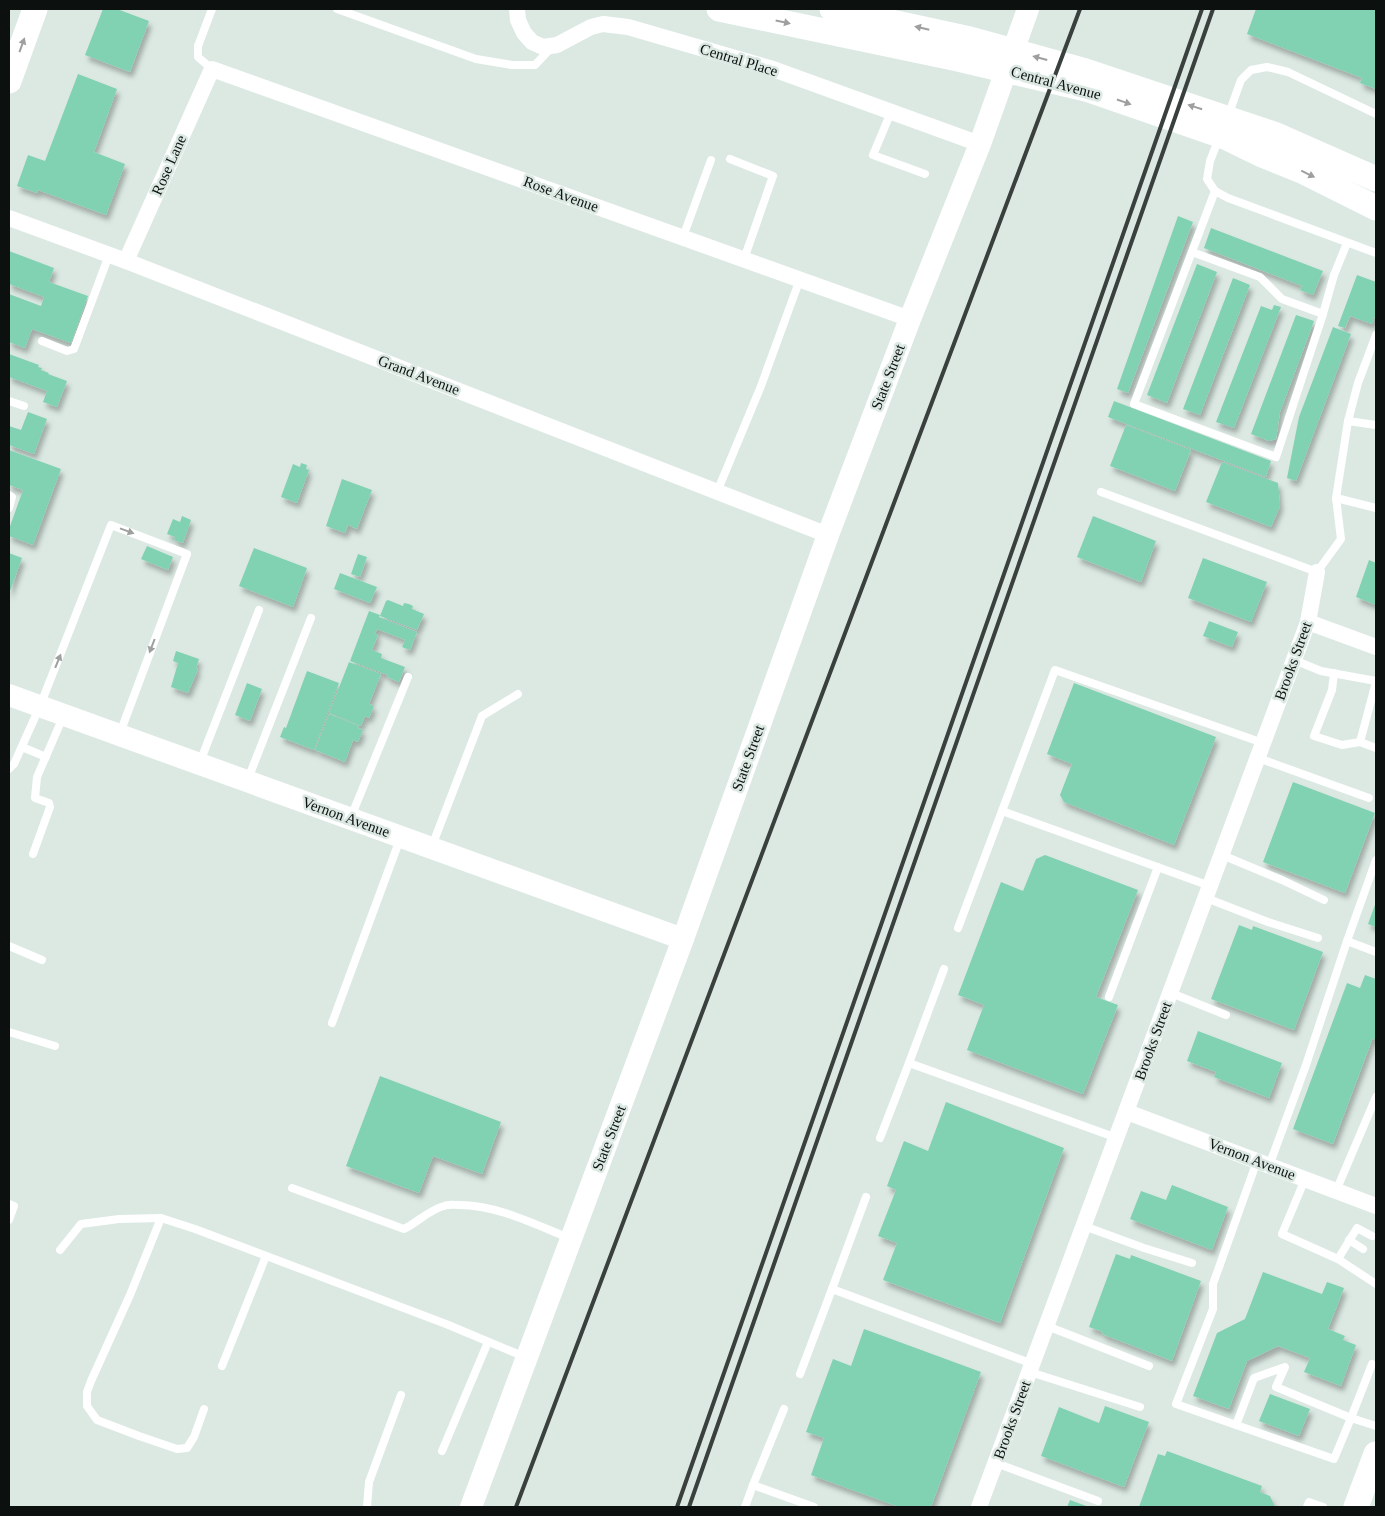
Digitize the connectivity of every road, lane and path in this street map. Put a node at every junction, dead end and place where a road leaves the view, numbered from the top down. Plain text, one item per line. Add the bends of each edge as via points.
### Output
1 (35, 9) edge
2 (212, 9) edge
3 (338, 9) edge
4 (517, 9) edge
5 (719, 9) edge
6 (832, 9) edge
7 (1028, 9) edge
8 (554, 46) junction
9 (964, 49) junction
10 (212, 69) junction
11 (9, 81) edge
12 (891, 112) junction
13 (1376, 114) edge
14 (980, 144) junction
15 (730, 159) dead end
16 (711, 160) dead end
17 (925, 174) dead end
18 (1376, 179) edge
19 (1215, 191) junction
20 (1376, 208) edge
21 (9, 218) edge
22 (683, 237) junction
23 (1347, 242) junction
24 (1192, 252) junction
25 (1376, 253) edge
26 (109, 255) junction
27 (744, 259) junction
28 (126, 261) junction
29 (800, 279) junction
30 (1323, 314) junction
31 (910, 319) junction
32 (1376, 334) edge
33 (42, 342) dead end
34 (9, 401) edge
35 (24, 406) dead end
36 (1348, 421) junction
37 (1376, 425) edge
38 (717, 492) junction
39 (1101, 492) dead end
40 (9, 495) edge
41 (1336, 498) junction
42 (9, 508) edge
43 (1376, 508) edge
44 (828, 535) junction
45 (1317, 572) junction
46 (259, 610) dead end
47 (311, 618) dead end
48 (1308, 622) junction
49 (1376, 647) edge
50 (1294, 660) junction
51 (1334, 673) junction
52 (408, 677) dead end
53 (1376, 681) edge
54 (518, 694) dead end
55 (9, 695) edge
56 (40, 706) junction
57 (64, 715) junction
58 (119, 735) junction
59 (1360, 742) junction
60 (22, 746) junction
61 (1376, 748) edge
62 (1260, 750) junction
63 (46, 757) junction
64 (200, 764) junction
65 (9, 769) edge
66 (247, 781) junction
67 (1369, 798) dead end
68 (1002, 811) junction
69 (350, 819) junction
70 (401, 837) junction
71 (432, 848) junction
72 (33, 854) dead end
73 (1222, 855) junction
74 (1376, 860) edge
75 (1158, 867) junction
76 (1208, 892) junction
77 (1324, 900) dead end
78 (958, 928) dead end
79 (1318, 938) dead end
80 (683, 939) junction
81 (1347, 941) junction
82 (9, 946) edge
83 (1376, 952) edge
84 (42, 960) dead end
85 (944, 969) dead end
86 (1171, 992) junction
87 (1109, 997) dead end
88 (1226, 1015) dead end
89 (332, 1024) dead end
90 (9, 1032) edge
91 (55, 1046) dead end
92 (909, 1063) junction
93 (1376, 1097) edge
94 (1127, 1112) junction
95 (880, 1138) dead end
96 (1117, 1138) junction
97 (1263, 1163) junction
98 (1305, 1179) junction
99 (292, 1188) dead end
100 (1336, 1190) junction
101 (866, 1197) dead end
102 (9, 1204) edge
103 (1376, 1206) edge
104 (161, 1218) junction
105 (9, 1220) edge
106 (1084, 1226) junction
107 (1372, 1236) dead end
108 (571, 1238) junction
109 (1349, 1240) junction
110 (60, 1250) dead end
111 (1363, 1250) dead end
112 (266, 1256) junction
113 (1338, 1259) junction
114 (1192, 1263) dead end
115 (1376, 1284) edge
116 (832, 1289) junction
117 (1047, 1326) junction
118 (488, 1342) junction
119 (527, 1358) junction
120 (1372, 1364) dead end
121 (222, 1366) dead end
122 (1149, 1366) dead end
123 (1031, 1368) junction
124 (800, 1374) dead end
125 (401, 1395) dead end
126 (1140, 1407) dead end
127 (204, 1409) dead end
128 (784, 1409) dead end
129 (1351, 1418) junction
130 (1236, 1425) junction
131 (1376, 1426) edge
132 (442, 1451) dead end
133 (1376, 1454) edge
134 (996, 1463) junction
135 (753, 1485) junction
136 (1098, 1501) dead end
137 (367, 1507) edge
138 (471, 1507) edge
139 (745, 1507) edge
140 (814, 1507) edge
141 (980, 1507) edge
142 (1307, 1507) edge
143 (1323, 1507) edge
144 (1356, 1507) edge

11 -> 1 main road
2 - 10 lane via 198,46 198,57
3 - 8 lane via 476,59 535,65
4 - 8 street via 518,20 532,42 543,47
5 -> 9 main road, Central Avenue
9 -> 6 main road, Central Avenue
7 - 14 street, State Street
8 - 12 street, Central Place via 591,27 603,24 628,27 773,69
18 -> 9 main road, Central Avenue via 1274,134 1086,71
9 -> 20 main road, Central Avenue via 1225,137
10 - 22 street, Rose Avenue
10 - 28 street, Rose Lane
12 - 14 street, Central Place
12 - 17 lane via 873,155
13 - 19 lane via 1288,72 1267,67 1251,70 1241,80 1210,160 1206,179
14 - 31 street, State Street
15 - 27 lane via 773,176
16 - 22 lane
19 - 23 lane
19 - 24 lane
21 - 26 street, Grand Avenue
22 - 27 street, Rose Avenue
23 - 25 lane
23 - 30 lane
24 - 30 lane via 1260,277 1282,299
24 - 30 lane via 1134,404 1276,457
26 - 28 street, Grand Avenue
26 - 33 lane via 74,349 67,351
27 - 29 street, Rose Avenue
28 - 38 street, Grand Avenue
29 - 31 street, Rose Avenue
29 - 38 lane via 761,386
31 - 44 street, State Street
32 - 36 lane
34 - 35 lane
36 - 37 lane
36 - 41 lane
38 - 44 street, Grand Avenue
39 - 45 lane
40 - 42 lane via 12,497
41 - 43 lane
41 - 45 lane via 1342,539
44 - 80 street, State Street
45 - 48 street, Brooks Street
46 - 64 lane
47 - 66 lane
48 - 49 street
48 - 50 street, Brooks Street
50 - 51 lane
50 - 62 street, Brooks Street
51 - 53 lane
51 - 59 lane via 1332,690 1314,736 1342,745
52 - 69 lane
53 - 59 lane
54 - 71 lane via 482,716
55 - 56 street, Vernon Avenue
56 - 57 street, Vernon Avenue
56 -> 58 lane via 111,525 187,554
56 - 60 lane
57 - 58 street, Vernon Avenue
57 - 63 lane
58 - 64 street, Vernon Avenue
59 - 61 lane
60 - 63 lane
60 - 65 lane
62 - 67 lane
62 - 68 lane via 1055,670
62 - 73 street, Brooks Street
63 - 72 lane via 37,777 35,798 50,807
64 - 66 street, Vernon Avenue
66 - 69 street, Vernon Avenue
68 - 75 lane
68 - 78 lane
69 - 70 street, Vernon Avenue
70 - 71 street, Vernon Avenue
70 - 89 lane
71 - 80 street, Vernon Avenue
73 - 76 street, Brooks Street
73 - 77 lane
74 - 81 lane
75 - 76 lane
75 - 87 lane
76 - 79 lane via 1268,922
76 - 86 street, Brooks Street
80 - 108 street, State Street
81 - 83 lane
81 - 97 lane via 1306,1065
82 - 84 lane
85 - 92 lane
86 - 88 lane
86 - 94 street, Brooks Street
90 - 91 lane
92 - 95 lane
92 - 96 lane
93 - 100 lane
94 - 96 street, Brooks Street
94 - 97 street, Vernon Avenue
96 - 106 street, Brooks Street
97 - 98 street, Vernon Avenue
97 - 130 lane via 1213,1284 1213,1309 1176,1404
98 - 100 street, Vernon Avenue
98 - 113 lane via 1282,1234
99 - 108 lane via 404,1229 445,1205 471,1205 495,1210
100 - 103 street, Vernon Avenue
101 - 116 lane
102 - 105 lane via 14,1206
104 - 110 lane via 81,1224
104 - 112 lane
104 - 127 lane via 90,1381 86,1392 87,1406 97,1420 177,1449 187,1448
106 - 114 lane
106 - 117 street, Brooks Street
107 - 109 lane via 1356,1228
108 - 119 street, State Street
109 - 111 lane
109 - 113 lane
112 - 118 lane
112 - 121 lane
113 - 115 lane
116 - 123 lane
116 - 124 lane
117 - 122 lane
117 - 123 street, Brooks Street
118 - 119 lane
118 - 132 lane
119 - 138 street, State Street
120 - 129 lane
123 - 126 lane
123 - 134 street, Brooks Street
125 - 137 lane via 369,1482
128 - 135 lane
129 - 130 lane via 1334,1459
129 - 130 lane via 1276,1387 1285,1367 1254,1378
129 - 131 lane
133 - 144 main road
134 - 136 lane
134 - 141 street, Brooks Street
135 - 139 lane
135 - 140 lane
142 - 143 lane via 1309,1502

